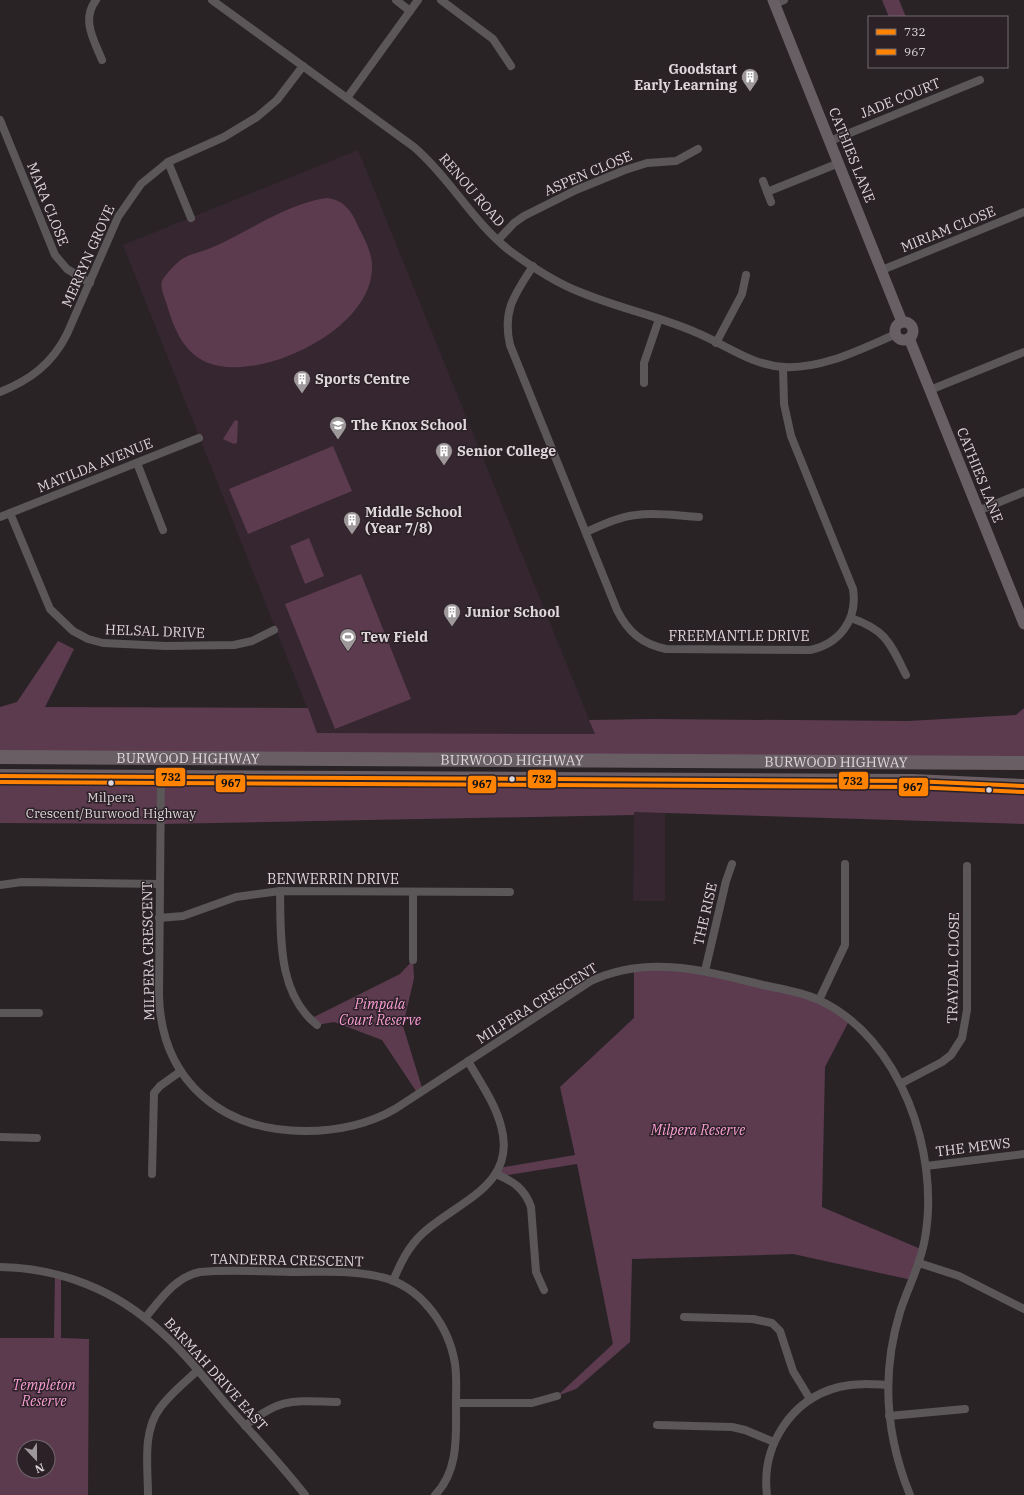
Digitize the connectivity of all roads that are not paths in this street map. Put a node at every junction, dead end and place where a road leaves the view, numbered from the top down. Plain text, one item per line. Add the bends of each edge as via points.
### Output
1 (96, 0) edge
2 (212, 0) edge
3 (396, 0) edge
4 (418, 0) edge
5 (442, 0) edge
6 (778, 1) edge
7 (410, 10) junction
8 (102, 60) dead end
9 (304, 66) junction
10 (511, 66) dead end
11 (980, 80) dead end
12 (348, 98) junction
13 (0, 120) edge
14 (830, 141) junction
15 (698, 149) dead end
16 (168, 162) junction
17 (839, 163) junction
18 (763, 181) dead end
19 (768, 192) junction
20 (772, 202) dead end
21 (1024, 212) edge
22 (191, 218) dead end
23 (498, 240) junction
24 (533, 266) junction
25 (882, 270) junction
26 (746, 275) dead end
27 (90, 283) junction
28 (659, 319) junction
29 (902, 322) junction
30 (896, 334) junction
31 (908, 338) junction
32 (716, 343) junction
33 (1024, 352) edge
34 (783, 367) junction
35 (644, 383) dead end
36 (930, 390) junction
37 (0, 392) edge
38 (199, 438) dead end
39 (137, 462) junction
40 (1024, 492) edge
41 (978, 510) junction
42 (10, 513) junction
43 (0, 517) edge
44 (699, 517) dead end
45 (163, 530) dead end
46 (586, 532) junction
47 (851, 618) junction
48 (1024, 624) edge
49 (274, 630) dead end
50 (906, 675) dead end
51 (0, 757) edge
52 (1021, 761) edge
53 (955, 762) junction
54 (0, 776) edge
55 (160, 777) junction
56 (958, 782) junction
57 (1024, 786) edge
58 (732, 864) dead end
59 (845, 864) dead end
60 (967, 866) dead end
61 (159, 884) junction
62 (0, 885) edge
63 (280, 891) junction
64 (413, 892) junction
65 (510, 892) dead end
66 (159, 918) junction
67 (413, 960) dead end
68 (705, 971) junction
69 (819, 1000) junction
70 (0, 1013) edge
71 (39, 1013) dead end
72 (317, 1025) dead end
73 (468, 1061) junction
74 (180, 1071) junction
75 (900, 1084) junction
76 (0, 1137) edge
77 (37, 1138) dead end
78 (1024, 1154) edge
79 (926, 1166) junction
80 (152, 1174) dead end
81 (496, 1174) junction
82 (919, 1263) junction
83 (0, 1267) edge
84 (394, 1281) junction
85 (544, 1290) dead end
86 (1024, 1308) edge
87 (684, 1317) dead end
88 (145, 1318) junction
89 (197, 1371) junction
90 (888, 1385) junction
91 (557, 1396) dead end
92 (810, 1399) junction
93 (337, 1402) dead end
94 (456, 1402) junction
95 (965, 1409) dead end
96 (890, 1416) junction
97 (657, 1425) dead end
98 (245, 1426) junction
99 (774, 1442) junction
100 (148, 1495) edge
101 (305, 1495) edge
102 (435, 1495) edge
103 (767, 1495) edge
104 (910, 1495) edge

1 - 8 street via 90,11 89,23
2 - 9 street, RENOU ROAD
3 - 7 street
4 - 7 street
5 - 10 street via 493,39
6 - 14 street, CATHIES LANE
7 - 12 street
9 - 12 street, RENOU ROAD
9 - 16 street, MERRYN GROVE via 277,100 247,124
11 - 14 street, JADE COURT
12 - 23 street, RENOU ROAD via 430,161 474,216
13 - 27 street, MARA CLOSE via 52,249 67,269
14 - 17 street, CATHIES LANE
15 - 23 street, ASPEN CLOSE via 676,161 647,163 629,168 576,190 524,216
16 - 22 street
16 - 27 street, MERRYN GROVE via 141,184 123,208
17 - 19 street
17 - 25 street, CATHIES LANE
18 - 19 street
19 - 20 street
21 - 25 street, MIRIAM CLOSE
23 - 24 street, RENOU ROAD
24 - 28 street, RENOU ROAD via 579,292
24 - 46 street, FREEMANTLE DRIVE via 512,300 508,318 508,339
25 - 29 street, CATHIES LANE
26 - 32 street via 742,294
27 - 37 street, MERRYN GROVE via 64,341 48,362 25,381
28 - 32 street, RENOU ROAD via 693,331
28 - 35 street via 644,363
29 - 30 street via 896,327
29 - 31 street via 910,324 913,329
30 - 31 street via 903,339
30 - 34 street, RENOU ROAD via 821,363
31 - 36 street, CATHIES LANE
32 - 34 street, RENOU ROAD via 747,359
33 - 36 street
34 - 47 street, FREEMANTLE DRIVE via 784,404 788,427 853,589
36 - 41 street, CATHIES LANE
38 - 39 street, MATILDA AVENUE
39 - 42 street, MATILDA AVENUE
39 - 45 street
40 - 41 street
41 - 48 street, CATHIES LANE
42 - 43 street, MATILDA AVENUE
42 - 49 street, HELSAL DRIVE via 50,609 61,622 81,636 103,643 226,646 252,642
44 - 46 street via 635,515
46 - 47 street, FREEMANTLE DRIVE via 622,620 635,636 666,650 810,650 824,646 837,638
47 - 50 street via 884,636
51 - 53 highway, BURWOOD HIGHWAY
52 - 53 highway, BURWOOD HIGHWAY
53 - 56 highway
54 - 55 highway, BURWOOD HIGHWAY
55 - 56 highway, BURWOOD HIGHWAY
55 - 61 street, MILPERA CRESCENT
56 - 57 highway, BURWOOD HIGHWAY
58 - 68 street, THE RISE
59 - 69 street via 845,945
60 - 75 street, TRAYDAL CLOSE via 967,1010 962,1038 955,1050 942,1062
61 - 62 street via 22,882
61 - 66 street, MILPERA CRESCENT
63 - 64 street, BENWERRIN DRIVE
63 - 66 street, BENWERRIN DRIVE via 236,897 182,916
63 - 72 street via 282,954 286,977 304,1011
64 - 65 street, BENWERRIN DRIVE
64 - 67 street
66 - 74 street, MILPERA CRESCENT via 160,1017 165,1038
68 - 69 street, MILPERA CRESCENT
68 - 73 street, MILPERA CRESCENT via 687,967 655,966 604,975
69 - 75 street, MILPERA CRESCENT via 843,1015 861,1032 883,1056
70 - 71 street
73 - 74 street, MILPERA CRESCENT via 384,1115 361,1125 324,1131 269,1129 237,1119 203,1097
73 - 81 street via 495,1109 501,1126 504,1150
74 - 80 street via 154,1093
75 - 79 street, MILPERA CRESCENT via 911,1106
76 - 77 street
78 - 79 street, THE MEWS
79 - 82 street, MILPERA CRESCENT via 927,1226
81 - 84 street via 479,1193 420,1236 407,1252
81 - 85 street via 520,1187 531,1207 536,1272
82 - 86 street via 959,1276
82 - 90 street, MILPERA CRESCENT via 895,1332
83 - 88 street, BARMAH DRIVE EAST via 39,1270 80,1282 109,1294
84 - 88 street, TANDERRA CRESCENT via 353,1273 200,1272 184,1277 172,1286
84 - 94 street, TANDERRA CRESCENT via 423,1301 442,1327 455,1364
87 - 92 street via 753,1319 772,1323 780,1331 793,1371
88 - 89 street, BARMAH DRIVE EAST via 173,1343
89 - 98 street, BARMAH DRIVE EAST
89 - 100 street via 165,1402 154,1417 149,1434
90 - 92 street via 850,1385 830,1389
90 - 96 street, MILPERA CRESCENT
91 - 94 street via 532,1403
92 - 99 street via 790,1416
93 - 98 street via 281,1403 263,1411
94 - 102 street, TANDERRA CRESCENT via 456,1443 453,1462 448,1476
95 - 96 street
96 - 104 street, MILPERA CRESCENT via 897,1460
97 - 99 street via 732,1427
98 - 101 street, BARMAH DRIVE EAST
99 - 103 street via 767,1466

